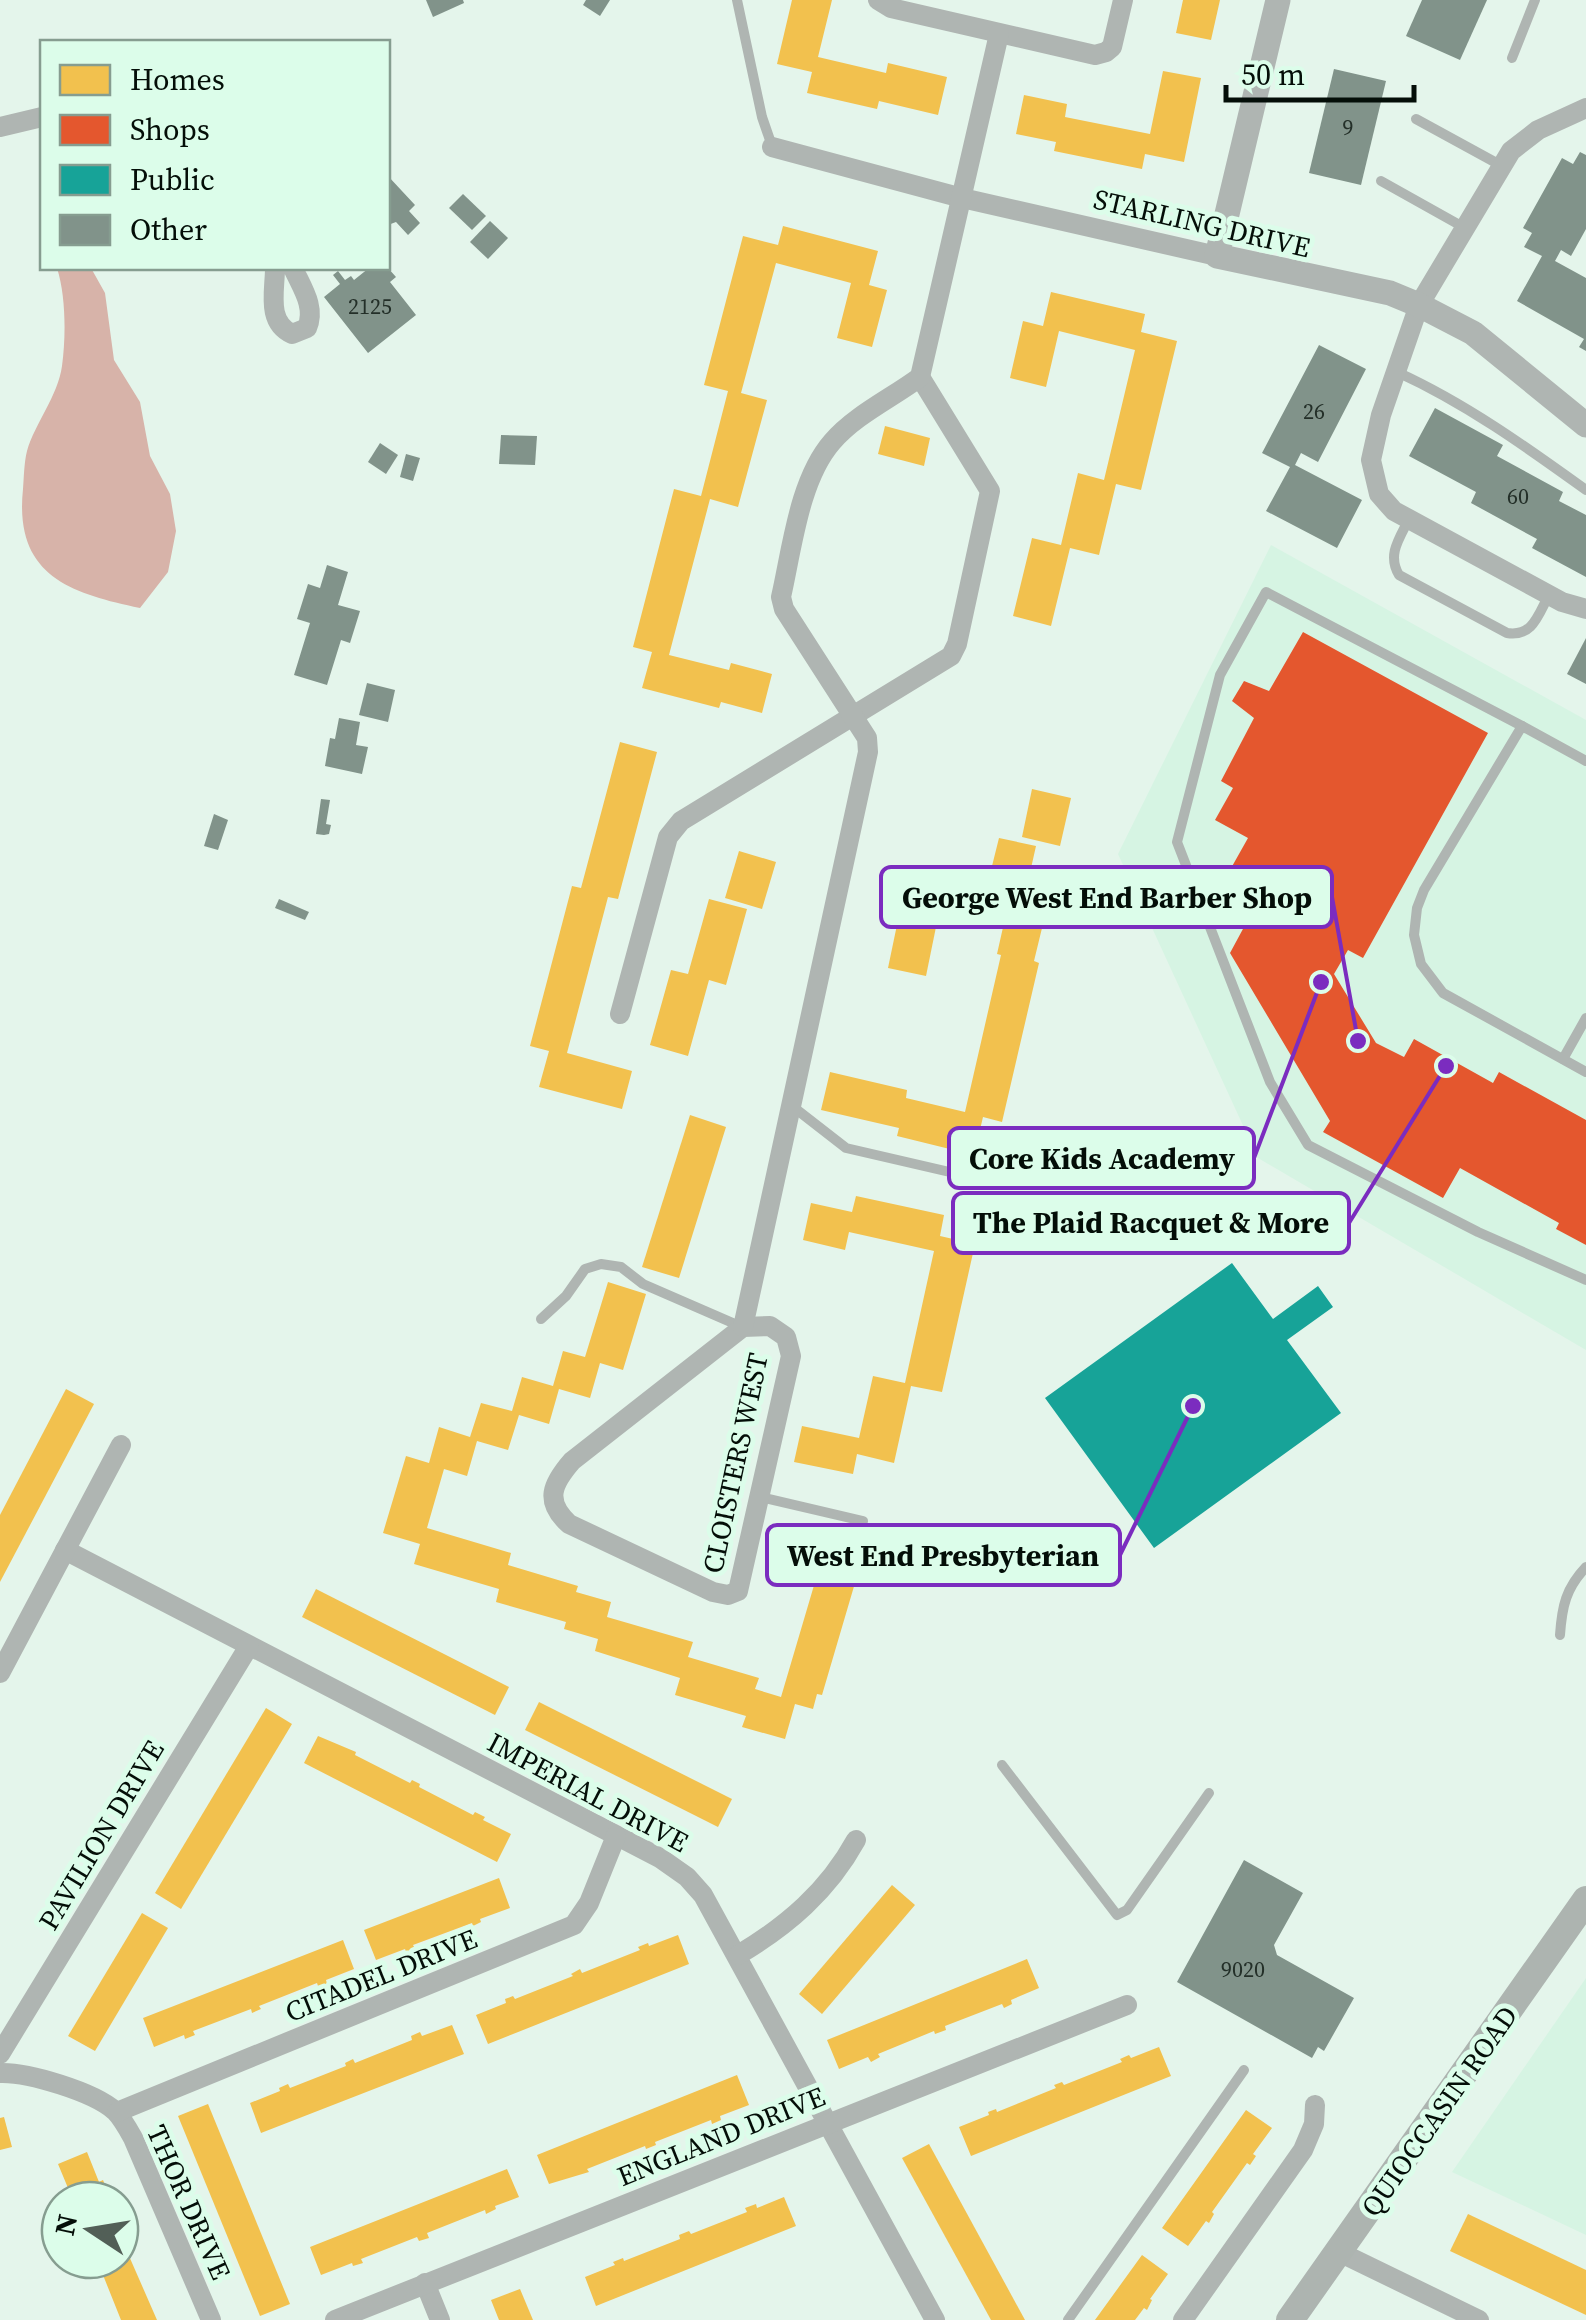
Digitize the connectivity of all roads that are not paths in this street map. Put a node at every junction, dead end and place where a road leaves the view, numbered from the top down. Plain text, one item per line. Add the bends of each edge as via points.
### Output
1 (737, 0) edge
2 (878, 0) edge
3 (1124, 0) edge
4 (1278, 0) edge
5 (1535, 0) edge
6 (999, 34) junction
7 (1512, 58) dead end
8 (1586, 108) edge
9 (40, 117) edge
10 (1416, 118) dead end
11 (0, 127) edge
12 (772, 147) joint
13 (1502, 166) junction
14 (1381, 181) dead end
15 (962, 198) junction
16 (1465, 228) junction
17 (1217, 256) junction
18 (275, 270) edge
19 (294, 270) edge
20 (1419, 305) junction
21 (1396, 372) junction
22 (920, 376) junction
23 (1586, 425) edge
24 (1586, 490) edge
25 (1409, 519) junction
26 (1549, 595) junction
27 (1586, 609) edge
28 (854, 718) junction
29 (1522, 726) junction
30 (1586, 760) edge
31 (620, 1014) dead end
32 (1586, 1018) edge
33 (1563, 1059) junction
34 (1586, 1072) edge
35 (791, 1106) junction
36 (954, 1174) dead end
37 (1586, 1280) edge
38 (541, 1320) dead end
39 (743, 1327) junction
40 (121, 1445) dead end
41 (759, 1497) junction
42 (863, 1521) dead end
43 (65, 1550) junction
44 (1586, 1566) edge
45 (1560, 1635) dead end
46 (249, 1646) junction
47 (0, 1673) edge
48 (1002, 1765) dead end
49 (1210, 1793) dead end
50 (616, 1836) junction
51 (856, 1840) dead end
52 (1586, 1900) edge
53 (738, 1955) junction
54 (1127, 2005) dead end
55 (0, 2054) edge
56 (1244, 2070) dead end
57 (0, 2074) edge
58 (1314, 2105) dead end
59 (116, 2112) junction
60 (828, 2123) junction
61 (1339, 2252) junction
62 (425, 2283) junction
63 (211, 2320) edge
64 (335, 2320) edge
65 (440, 2320) edge
66 (935, 2320) edge
67 (1068, 2320) edge
68 (1183, 2320) edge
69 (1290, 2320) edge
70 (1479, 2320) edge

1 - 12 lane
2 - 6 street
3 - 6 street via 1112,47 1095,55
4 - 17 street
5 - 7 lane
6 - 15 street
8 - 13 street via 1522,140
9 - 11 street
10 - 13 lane
12 - 15 street, STARLING DRIVE
13 - 16 street
14 - 16 lane
15 - 17 street, STARLING DRIVE
15 - 22 street
16 - 20 street
17 - 20 street, STARLING DRIVE
18 - 19 street via 274,312 292,334 307,328 312,316
20 - 21 street
20 - 23 street, STARLING DRIVE via 1473,333
21 - 24 lane via 1443,393
21 - 25 street via 1371,460 1379,494
22 - 28 street, CLOISTERS WEST via 834,439 818,461 781,597
22 - 28 street via 986,480 989,499 951,656
25 - 26 street
25 - 26 lane via 1393,565 1430,592 1520,635 1530,630
26 - 27 street
28 - 31 street via 681,821 668,837
28 - 35 street, CLOISTERS WEST via 868,752
29 - 30 lane
29 - 33 lane via 1424,890 1414,934 1421,964 1443,993
29 - 37 lane via 1266,592 1220,676 1177,842 1270,1082 1308,1145
32 - 33 lane
33 - 34 lane
35 - 36 lane via 846,1148
35 - 39 street, CLOISTERS WEST
38 - 39 lane via 585,1268 601,1264 621,1267 643,1284
39 - 41 street, CLOISTERS WEST via 770,1326 786,1337 791,1356
39 - 41 street, CLOISTERS WEST via 572,1461 553,1495 556,1512 569,1524 728,1596 738,1591
40 - 43 street
41 - 42 lane
43 - 46 street, IMPERIAL DRIVE
43 - 47 street
44 - 45 lane via 1562,1604
46 - 50 street, IMPERIAL DRIVE
46 - 55 street, PAVILION DRIVE
48 - 49 lane via 1117,1915
50 - 53 street, IMPERIAL DRIVE via 687,1877
50 - 59 street, CITADEL DRIVE via 574,1926
51 - 53 street via 793,1920
52 - 61 main road, QUIOCCASIN ROAD
53 - 60 street, IMPERIAL DRIVE
54 - 60 street, ENGLAND DRIVE
56 - 67 lane
57 - 59 street, THOR DRIVE via 36,2078
58 - 68 street via 1303,2150
59 - 63 street, THOR DRIVE via 134,2138
60 - 62 street, ENGLAND DRIVE
60 - 66 street, IMPERIAL DRIVE
61 - 69 main road, QUIOCCASIN ROAD
61 - 70 street
62 - 64 street, ENGLAND DRIVE
62 - 65 street

